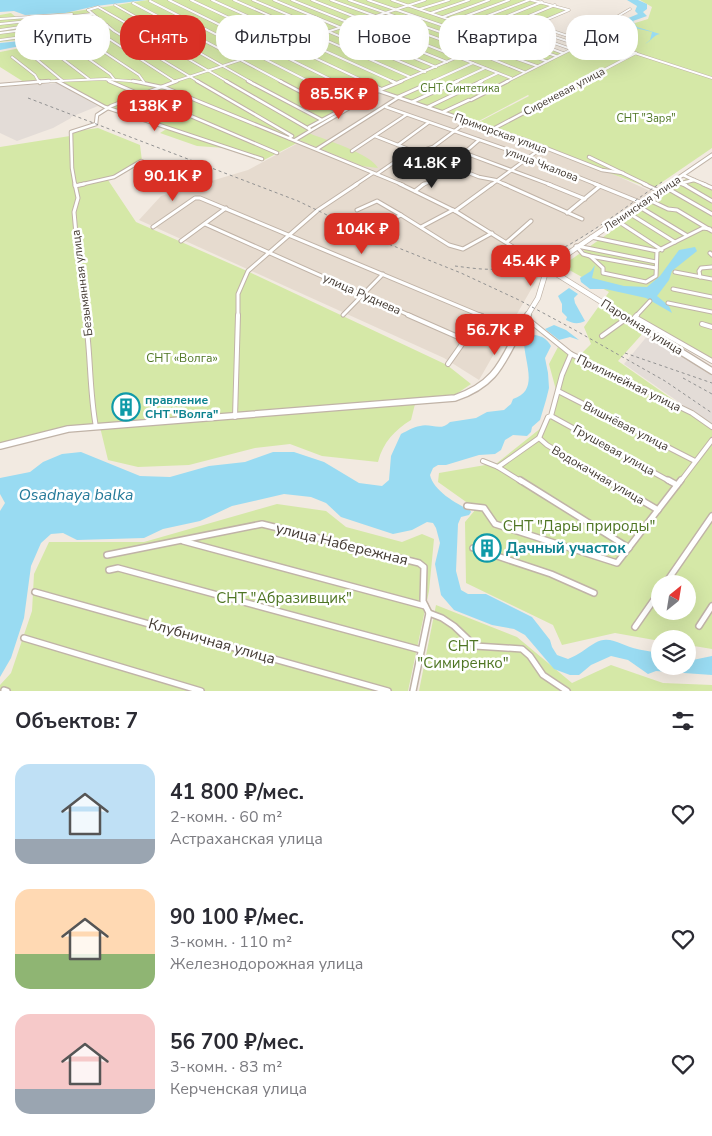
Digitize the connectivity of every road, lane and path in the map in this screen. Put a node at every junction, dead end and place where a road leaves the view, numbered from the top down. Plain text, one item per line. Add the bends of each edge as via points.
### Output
1 (169, 0) edge
2 (191, 0) edge
3 (212, 0) edge
4 (234, 0) edge
5 (253, 0) edge
6 (274, 0) edge
7 (292, 0) edge
8 (312, 0) edge
9 (330, 0) edge
10 (349, 0) edge
11 (368, 0) edge
12 (392, 0) edge
13 (401, 0) edge
14 (425, 0) edge
15 (449, 0) edge
16 (469, 0) edge
17 (489, 0) edge
18 (509, 0) edge
19 (530, 0) edge
20 (150, 1) edge
21 (396, 2) junction
22 (542, 2) junction
23 (134, 3) dead end
24 (115, 5) dead end
25 (555, 5) junction
26 (408, 6) junction
27 (630, 9) dead end
28 (396, 10) junction
29 (420, 10) junction
30 (89, 11) junction
31 (386, 13) junction
32 (431, 13) junction
33 (94, 14) joint
34 (223, 15) edge
35 (245, 15) edge
36 (267, 15) edge
37 (289, 15) edge
38 (350, 15) edge
39 (371, 15) edge
40 (378, 15) edge
41 (448, 15) edge
42 (470, 15) edge
43 (489, 15) edge
44 (510, 15) edge
45 (531, 15) edge
46 (620, 15) edge
47 (439, 16) edge
48 (556, 16) edge
49 (0, 19) edge
50 (339, 19) edge
51 (216, 23) edge
52 (0, 24) edge
53 (439, 24) edge
54 (110, 27) edge
55 (339, 27) edge
56 (15, 30) edge
57 (439, 31) edge
58 (0, 32) edge
59 (329, 32) edge
60 (216, 35) edge
61 (15, 38) edge
62 (0, 40) edge
63 (110, 40) edge
64 (329, 42) edge
65 (216, 47) edge
66 (556, 49) edge
67 (564, 52) joint
68 (329, 53) edge
69 (638, 54) edge
70 (429, 55) edge
71 (110, 56) edge
72 (556, 56) edge
73 (12, 57) dead end
74 (38, 60) edge
75 (64, 60) edge
76 (90, 60) edge
77 (240, 60) joint
78 (266, 60) edge
79 (290, 60) edge
80 (318, 60) edge
81 (419, 60) edge
82 (452, 60) edge
83 (466, 60) edge
84 (493, 60) edge
85 (520, 60) edge
86 (541, 60) edge
87 (549, 60) edge
88 (623, 60) edge
89 (447, 62) junction
90 (546, 62) junction
91 (472, 63) junction
92 (223, 66) junction
93 (536, 66) junction
94 (436, 67) junction
95 (485, 68) junction
96 (206, 71) junction
97 (425, 72) junction
98 (524, 72) junction
99 (498, 73) junction
100 (189, 77) junction
101 (411, 78) junction
102 (510, 78) junction
103 (712, 78) edge
104 (89, 79) junction
105 (106, 79) junction
106 (114, 79) junction
107 (57, 81) junction
108 (63, 81) junction
109 (174, 81) junction
110 (144, 82) junction
111 (396, 82) junction
112 (40, 83) junction
113 (0, 86) edge
114 (162, 86) junction
115 (381, 90) junction
116 (140, 95) junction
117 (364, 96) junction
118 (399, 97) junction
119 (412, 102) junction
120 (351, 103) junction
121 (386, 107) junction
122 (428, 107) junction
123 (107, 108) junction
124 (337, 111) junction
125 (443, 112) junction
126 (406, 115) junction
127 (322, 120) junction
128 (468, 121) junction
129 (428, 123) junction
130 (493, 129) junction
131 (310, 130) junction
132 (454, 132) junction
133 (375, 136) junction
134 (289, 138) junction
135 (295, 140) junction
136 (479, 140) junction
137 (398, 145) junction
138 (543, 147) junction
139 (316, 149) junction
140 (412, 150) junction
141 (418, 151) junction
142 (352, 152) dead end
143 (277, 153) dead end
144 (465, 153) junction
145 (712, 155) edge
146 (528, 157) junction
147 (589, 157) dead end
148 (262, 159) dead end
149 (141, 161) joint
150 (451, 164) junction
151 (512, 169) junction
152 (164, 170) dead end
153 (372, 172) junction
154 (624, 173) junction
155 (377, 174) junction
156 (683, 174) junction
157 (495, 180) junction
158 (694, 180) junction
159 (673, 182) junction
160 (682, 183) junction
161 (75, 186) junction
162 (600, 186) junction
163 (665, 187) junction
164 (712, 188) edge
165 (415, 191) junction
166 (659, 191) junction
167 (585, 199) junction
168 (648, 199) junction
169 (712, 200) edge
170 (640, 204) junction
171 (226, 208) junction
172 (357, 210) dead end
173 (454, 210) junction
174 (627, 212) junction
175 (567, 213) junction
176 (401, 214) junction
177 (712, 214) edge
178 (394, 219) dead end
179 (582, 219) dead end
180 (616, 220) junction
181 (531, 221) dead end
182 (204, 224) junction
183 (153, 227) dead end
184 (421, 227) junction
185 (711, 230) edge
186 (492, 233) junction
187 (290, 234) junction
188 (686, 235) junction
189 (590, 237) junction
190 (181, 241) dead end
191 (507, 242) junction
192 (675, 242) junction
193 (576, 246) junction
194 (662, 250) junction
195 (657, 251) junction
196 (269, 252) junction
197 (590, 256) junction
198 (656, 262) junction
199 (712, 267) edge
200 (547, 268) junction
201 (656, 268) junction
202 (675, 272) dead end
203 (383, 274) junction
204 (700, 277) junction
205 (712, 279) edge
206 (673, 288) dead end
207 (363, 294) junction
208 (712, 297) edge
209 (650, 302) dead end
210 (668, 303) dead end
211 (712, 312) edge
212 (343, 315) dead end
213 (526, 315) junction
214 (482, 316) junction
215 (627, 318) junction
216 (489, 319) junction
217 (702, 324) dead end
218 (712, 326) edge
219 (518, 331) junction
220 (602, 336) dead end
221 (465, 340) junction
222 (571, 354) junction
223 (712, 361) edge
224 (448, 364) dead end
225 (712, 371) edge
226 (558, 391) junction
227 (551, 416) junction
228 (235, 417) junction
229 (96, 426) junction
230 (712, 427) edge
231 (539, 438) junction
232 (712, 440) edge
233 (0, 446) edge
234 (484, 461) dead end
235 (694, 461) junction
236 (498, 468) junction
237 (677, 485) junction
238 (467, 506) dead end
239 (658, 510) junction
240 (712, 516) edge
241 (181, 540) junction
242 (473, 548) dead end
243 (629, 548) junction
244 (107, 554) dead end
245 (108, 570) dead end
246 (671, 575) edge
247 (35, 592) dead end
248 (594, 593) dead end
249 (651, 604) edge
250 (425, 606) junction
251 (712, 606) edge
252 (429, 613) junction
253 (699, 626) dead end
254 (635, 627) dead end
255 (24, 638) dead end
256 (421, 650) junction
257 (201, 691) edge
258 (388, 691) edge
259 (414, 691) edge
260 (567, 691) edge

1 - 51 street
2 - 34 street, Приморская улица
3 - 35 street
4 - 36 street
5 - 37 street
6 - 55 street
7 - 50 street
8 - 38 street
9 - 39 street
10 - 31 street
11 - 28 street
12 - 21 street
13 - 21 street
14 - 26 street
15 - 29 street
16 - 32 street
17 - 41 street
18 - 42 street
19 - 22 street
19 - 43 street
20 - 60 street
21 - 26 street
22 - 25 street
22 - 44 street
23 - 65 street
24 - 92 street
25 - 45 street
25 - 48 street via 569,10
26 - 28 street
26 - 29 street
27 - 46 street
28 - 31 street
28 - 53 street
29 - 32 street
30 - 33 street
30 - 49 street
30 - 96 street via 98,7
31 - 40 street
31 - 57 street
32 - 47 street
33 - 52 street
54 - 100 street
56 - 58 street
59 - 97 street
61 - 62 street
63 - 109 street
64 - 101 street
66 - 67 street
67 - 72 street
68 - 111 street
69 - 103 street
70 - 89 street
71 - 110 street via 139,75
73 - 112 street
74 - 108 street
75 - 104 street
76 - 106 street
77 - 92 street
77 - 124 street
78 - 120 street
79 - 117 street
80 - 115 street, Приморская улица
81 - 94 street
82 - 89 street
83 - 91 street
84 - 98 street
85 - 93 street
86 - 90 street
87 - 90 street
88 - 130 street, Сиреневая улица
89 - 94 street
90 - 93 street
91 - 95 street
91 - 118 street
92 - 96 street
92 - 127 street
93 - 98 street
94 - 97 street
95 - 99 street
95 - 119 street
96 - 100 street
96 - 131 street
97 - 101 street
98 - 102 street
99 - 102 street
99 - 122 street
100 - 109 street
100 - 134 street via 292,136
101 - 111 street
102 - 125 street
104 - 105 street
104 - 108 street
105 - 106 street
105 - 116 street
106 - 110 street
107 - 108 street
107 - 112 street
107 - 123 street
109 - 114 street
110 - 114 street
111 - 115 street
112 - 113 street
114 - 116 street
114 - 134 street
115 - 117 street
115 - 118 street, Приморская улица
115 - 131 street
116 - 123 street
116 - 143 street
117 - 120 street
118 - 119 street, Приморская улица
118 - 121 street
119 - 122 street, Приморская улица
120 - 124 street
121 - 126 street, улица Чкалова
121 - 139 street
122 - 125 street, Приморская улица
123 - 148 street
123 - 161 street, Безымянная улица via 97,115 96,124 71,132
124 - 127 street
125 - 128 street, Приморская улица
126 - 129 street, улица Чкалова
126 - 133 street
127 - 131 street via 309,127
128 - 130 street, Приморская улица
128 - 132 street
129 - 132 street, улица Чкалова
129 - 137 street
130 - 138 street, Приморская улица
131 - 135 street
132 - 136 street, улица Чкалова
132 - 141 street via 433,147
133 - 137 street
133 - 142 street
134 - 135 street
135 - 139 street
136 - 144 street
136 - 146 street, улица Чкалова
137 - 140 street
138 - 146 street
138 - 154 street, Приморская улица via 602,170
139 - 153 street
140 - 141 street
140 - 155 street
141 - 150 street
144 - 150 street
144 - 151 street
145 - 156 street, Ленинская улица
146 - 151 street
146 - 162 street, улица Чкалова
147 - 154 street
149 - 152 street
149 - 161 street via 114,177
150 - 157 street
150 - 165 street
151 - 157 street
151 - 167 street
153 - 155 street
153 - 187 street
154 - 166 street
155 - 165 street
156 - 158 street
156 - 159 street, Ленинская улица
157 - 173 street
157 - 175 street
158 - 160 street
158 - 164 street
159 - 160 street
159 - 163 street, Ленинская улица
160 - 169 street
161 - 229 street, Безымянная улица via 77,200 74,212 84,280 82,292
162 - 167 street
162 - 170 street, улица Чкалова
163 - 166 street, Ленинская улица
163 - 177 street
165 - 173 street
166 - 168 street, Ленинская улица
167 - 175 street
168 - 170 street, Ленинская улица
168 - 185 street
170 - 174 street, Ленинская улица
170 - 188 street, улица Чкалова
171 - 182 street
171 - 183 street via 195,198
171 - 187 street
172 - 176 street via 377,200
173 - 184 street
173 - 186 street
174 - 180 street, Ленинская улица
174 - 192 street
175 - 179 street
176 - 178 street
176 - 184 street
180 - 189 street, Ленинская улица
180 - 194 street
181 - 191 street
182 - 190 street
182 - 196 street, улица Руднева
184 - 186 street via 449,245 463,249
185 - 188 street via 703,228
186 - 191 street
187 - 196 street
187 - 203 street
188 - 192 street
189 - 193 street, Ленинская улица
189 - 195 street
191 - 200 street
192 - 194 street
193 - 197 street
193 - 198 street
193 - 200 street, Ленинская улица
194 - 195 street
195 - 198 street
196 - 207 street, улица Руднева
196 - 228 street via 248,271 238,294
197 - 201 street
197 - 201 street via 603,268 603,273 646,282 656,276
198 - 201 street
199 - 204 street via 701,268
200 - 213 street via 538,298
200 - 215 street, Паромная улица
202 - 204 street
203 - 207 street
203 - 214 street
204 - 205 street
206 - 208 street
207 - 212 street
207 - 221 street, улица Руднева
209 - 223 street via 635,317
210 - 211 street
213 - 216 street via 502,321
213 - 219 street
213 - 222 street, Прилинейная улица
214 - 216 street
214 - 221 street
215 - 220 street
215 - 225 street, Паромная улица
216 - 219 street
217 - 218 street
219 - 228 street via 505,358 489,379 479,389 455,398
221 - 224 street
222 - 226 street, Водокачная улица
222 - 230 street, Прилинейная улица via 692,413
226 - 227 street, Водокачная улица
226 - 235 street, Вишнёвая улица
227 - 231 street, Водокачная улица
227 - 237 street, Грушевая улица
228 - 229 street
229 - 233 street
231 - 236 street, Водокачная улица
231 - 239 street, Водокачная улица
232 - 235 street
234 - 236 street
235 - 237 street
236 - 243 street
237 - 239 street
238 - 243 street via 484,508 495,524 617,563
239 - 243 street
240 - 246 street
241 - 244 street, улица Набережная
241 - 250 street
241 - 250 street, улица Набережная via 262,524 419,563 424,567
242 - 248 street via 551,574
245 - 256 street via 118,568
247 - 258 street, Клубничная улица
249 - 254 street
250 - 252 street, улица Набережная
251 - 253 street
252 - 256 street
252 - 260 street via 454,626 475,646 522,649 543,675
255 - 257 street
256 - 259 street

